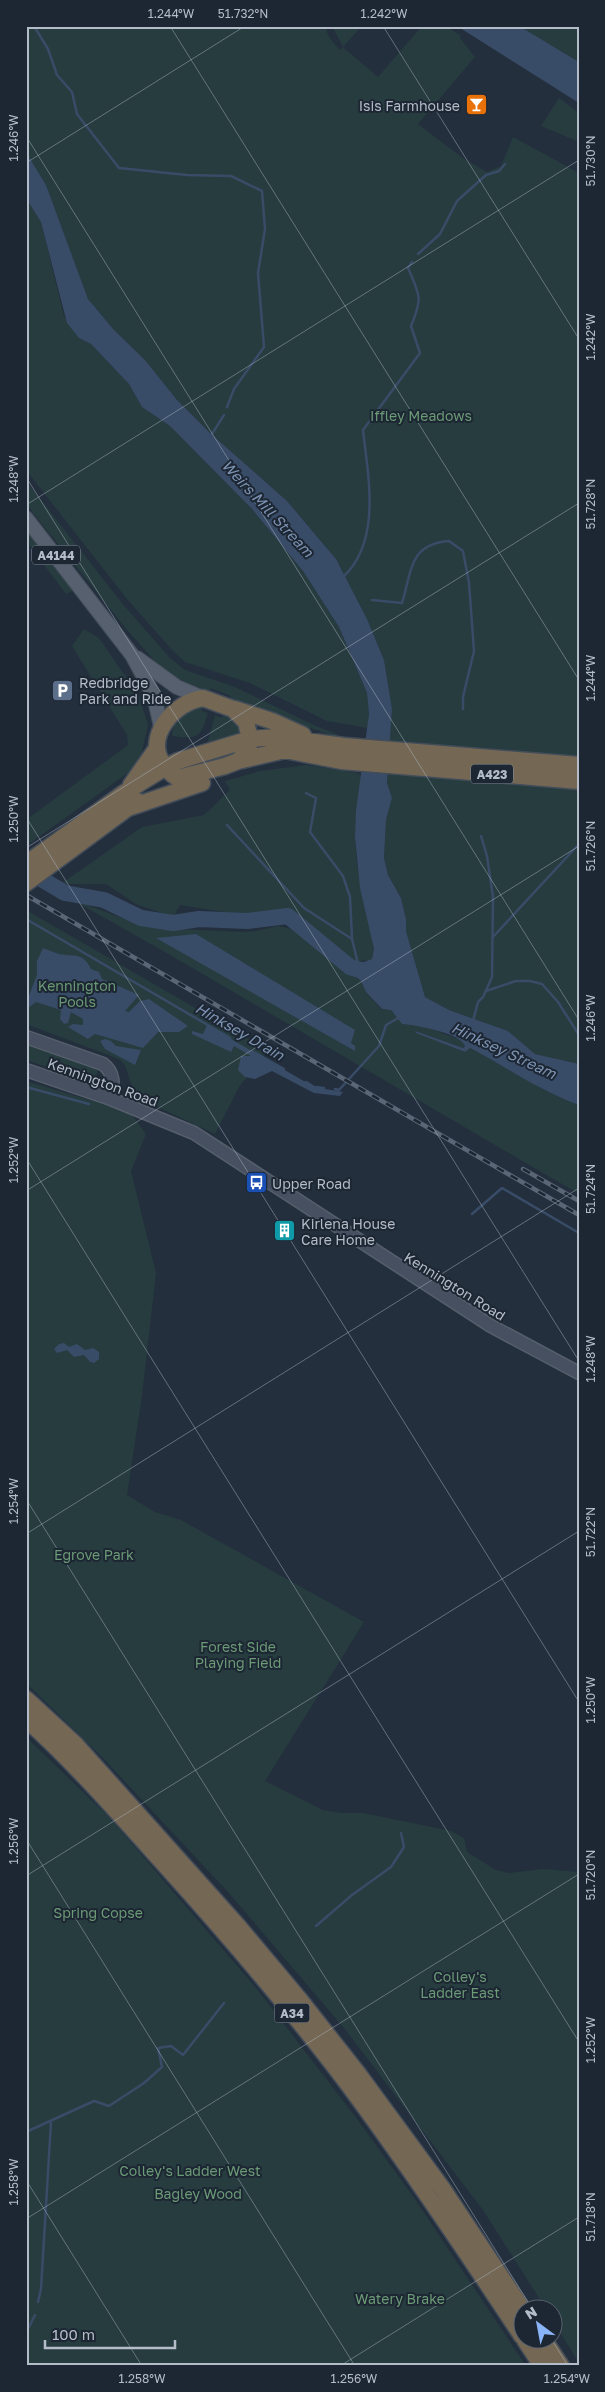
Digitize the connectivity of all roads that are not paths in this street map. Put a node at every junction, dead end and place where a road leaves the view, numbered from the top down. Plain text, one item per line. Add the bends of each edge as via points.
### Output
1 (26, 518) edge
2 (132, 655) junction
3 (205, 698) junction
4 (230, 708) junction
5 (161, 727) junction
6 (250, 738) junction
7 (156, 748) junction
8 (314, 749) junction
9 (405, 759) junction
10 (238, 761) junction
11 (579, 765) edge
12 (166, 767) junction
13 (222, 772) junction
14 (184, 778) junction
15 (201, 778) junction
16 (579, 781) edge
17 (126, 801) junction
18 (59, 850) junction
19 (26, 864) edge
20 (26, 883) edge
21 (26, 1037) edge
22 (26, 1070) edge
23 (111, 1099) junction
24 (579, 1373) edge
25 (26, 1699) edge
26 (26, 1719) edge
27 (516, 2300) edge
28 (512, 2321) edge
29 (532, 2350) edge
30 (551, 2350) edge
31 (542, 2366) edge
32 (561, 2366) edge

1 - 2 main road, A4144
2 - 3 main road, A4144 via 177,688
2 - 5 main road, A4144 via 154,696
3 - 4 highway
3 - 5 highway via 181,708
4 - 6 highway via 246,722
4 - 8 highway, A423 via 272,721
5 - 7 highway
6 - 8 highway, A423 via 275,737
6 - 10 highway via 248,751
6 - 12 highway, A423
7 - 12 highway
7 - 17 highway, A423
8 - 9 highway, A423
8 - 10 highway, A423 via 285,750
8 - 13 highway, A423
9 - 11 highway, A423
9 - 16 highway, A423
10 - 13 highway
12 - 14 highway via 175,777
12 - 17 highway, A423
13 - 15 highway
14 - 15 highway
14 - 17 highway, A423
15 - 17 highway, A423
17 - 18 highway, A423
18 - 19 highway, A423
18 - 20 highway, A423
21 - 23 street via 110,1069 113,1081
22 - 23 street, Kennington Road
23 - 24 street, Kennington Road via 194,1133 491,1326
25 - 27 highway, A34 via 76,1745 299,1999 360,2075 442,2188
26 - 28 highway, A34 via 66,1756 135,1831 287,2006 429,2196
29 - 31 highway
30 - 32 highway

